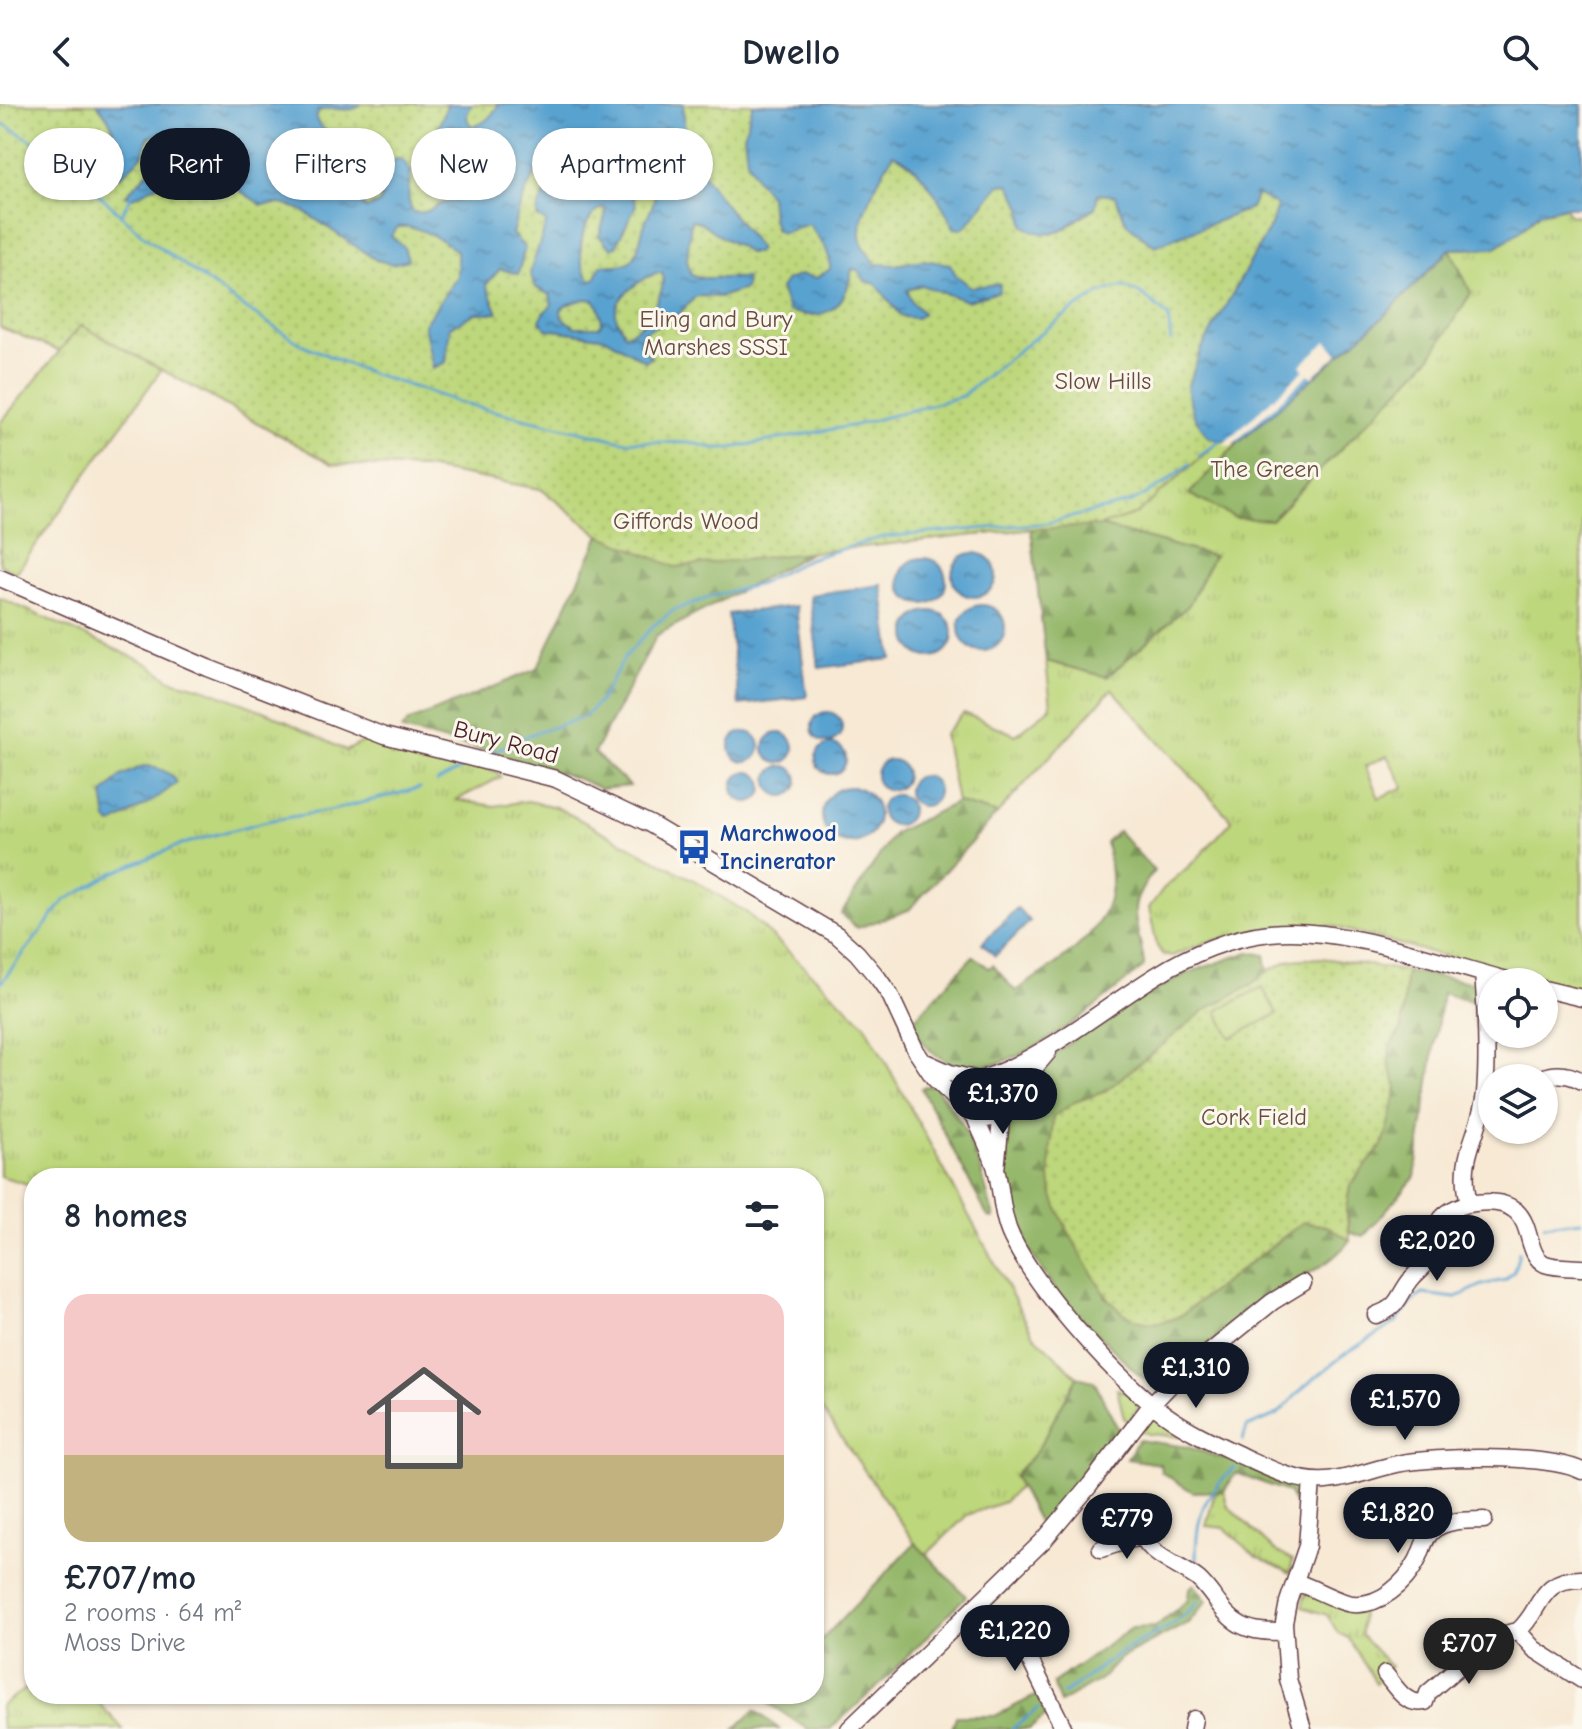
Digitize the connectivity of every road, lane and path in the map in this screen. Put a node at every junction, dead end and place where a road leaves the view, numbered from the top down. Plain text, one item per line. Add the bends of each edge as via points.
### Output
1 (0, 578) edge
2 (1478, 973) edge
3 (1558, 992) edge
4 (1582, 998) edge
5 (1051, 1048) junction
6 (923, 1061) junction
7 (1558, 1074) edge
8 (981, 1079) junction
9 (1582, 1081) edge
10 (1004, 1107) junction
11 (972, 1114) junction
12 (1478, 1124) edge
13 (996, 1170) junction
14 (1469, 1203) junction
15 (1582, 1268) edge
16 (1303, 1283) dead end
17 (1376, 1315) dead end
18 (1152, 1404) junction
19 (1581, 1467) edge
20 (1312, 1481) junction
21 (1484, 1520) dead end
22 (1101, 1549) dead end
23 (1582, 1579) edge
24 (1295, 1582) junction
25 (979, 1604) junction
26 (1518, 1631) junction
27 (1284, 1632) junction
28 (1385, 1674) dead end
29 (1582, 1680) edge
30 (853, 1728) edge
31 (1064, 1729) edge
32 (1303, 1729) edge

1 - 6 street, Bury Road via 367,730 556,779 650,824 837,935 884,987
2 - 5 street via 1347,937 1271,932 1234,939 1190,957
3 - 4 street
5 - 8 street
5 - 10 street
6 - 8 street
6 - 11 street, Bury Road
7 - 9 street
8 - 10 street via 1001,1086
8 - 11 street via 965,1094
10 - 11 street via 988,1119
10 - 13 street
11 - 13 street
12 - 14 street via 1464,1163
13 - 18 street via 1008,1229 1034,1275
14 - 15 street via 1490,1201 1516,1212 1544,1264
14 - 17 street via 1450,1210 1440,1221 1427,1263 1398,1303
16 - 18 street via 1204,1356
18 - 20 street via 1229,1450
18 - 25 street via 1068,1513
19 - 20 street via 1537,1459 1431,1460
20 - 24 street via 1309,1535
21 - 24 street via 1436,1528 1414,1567 1376,1601 1344,1603
22 - 27 street via 1140,1531 1187,1582 1240,1624 1256,1631
23 - 26 street via 1551,1588
24 - 27 street
25 - 30 street
25 - 31 street via 1030,1660
26 - 28 street via 1486,1643 1428,1693 1425,1702 1406,1699
26 - 29 street via 1534,1649
27 - 32 street via 1288,1679

